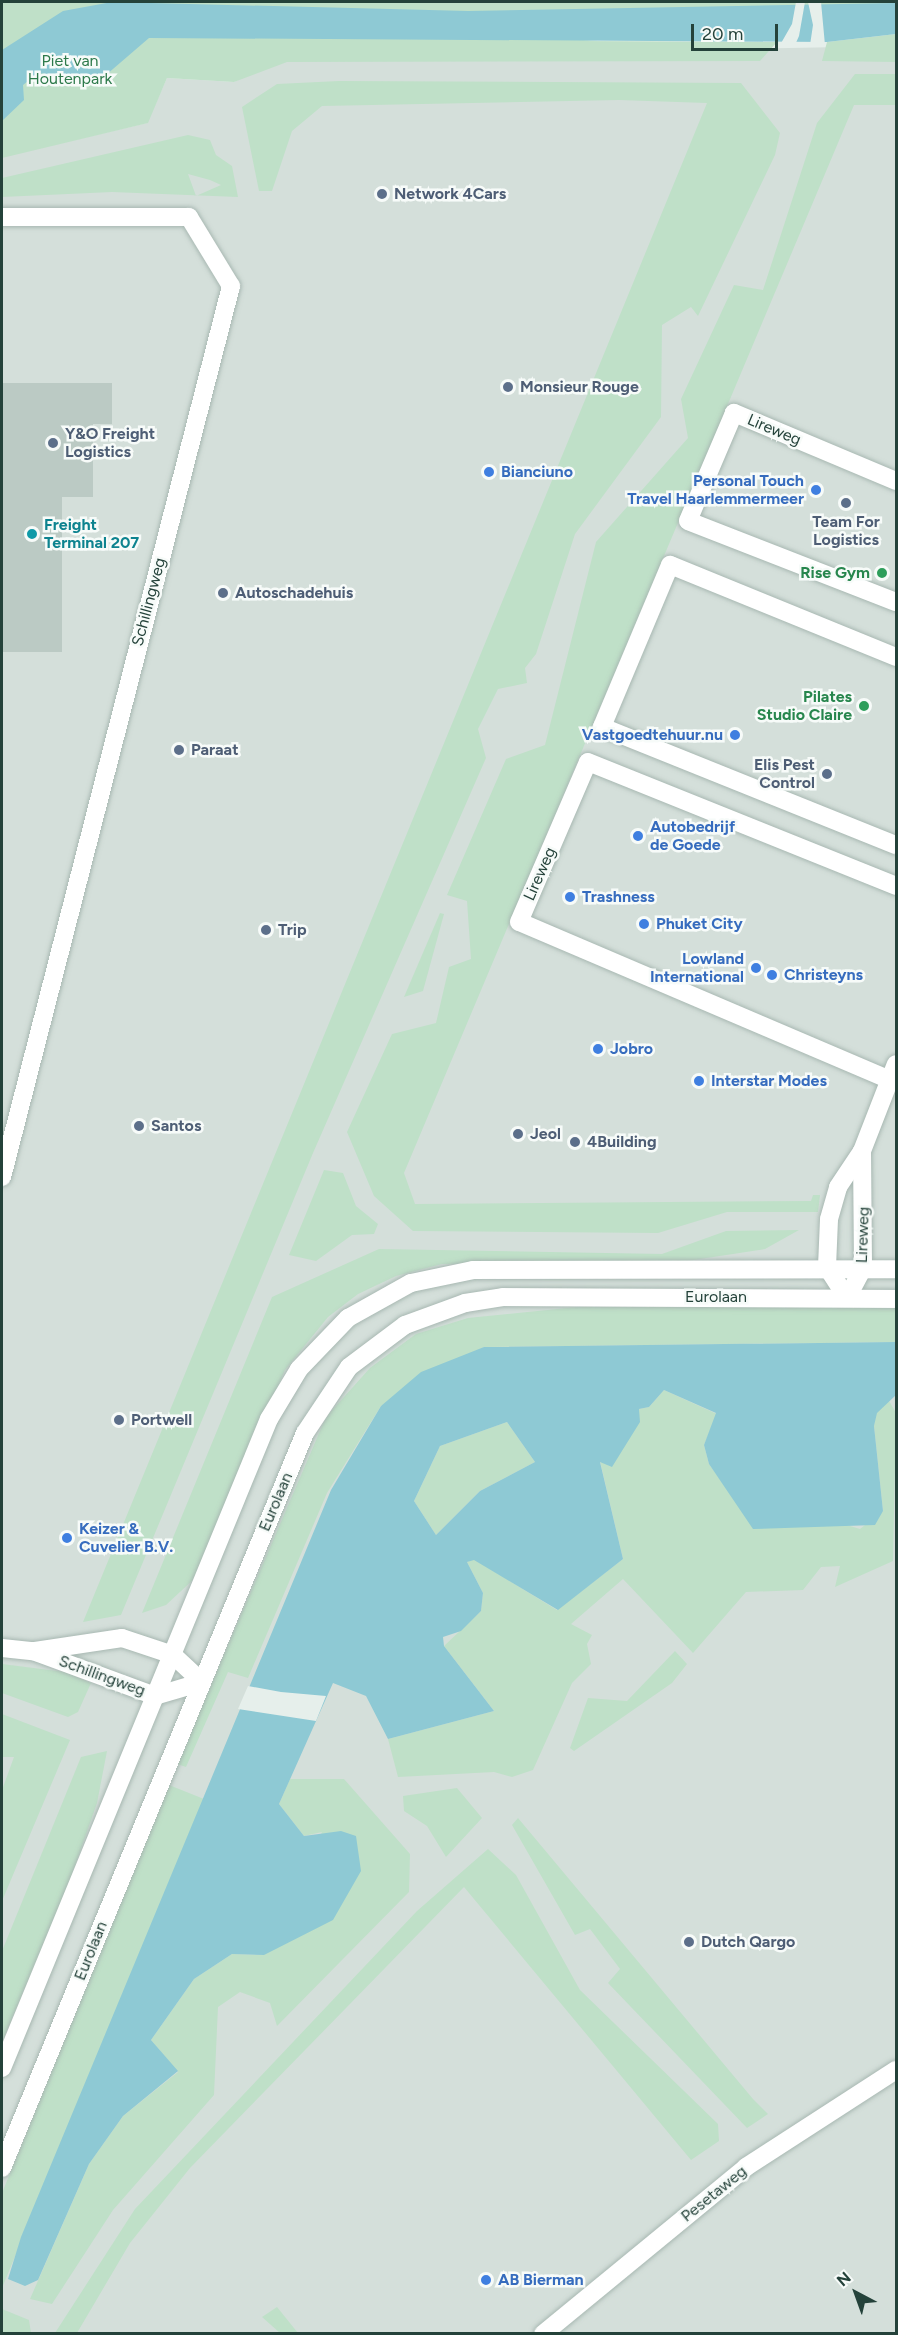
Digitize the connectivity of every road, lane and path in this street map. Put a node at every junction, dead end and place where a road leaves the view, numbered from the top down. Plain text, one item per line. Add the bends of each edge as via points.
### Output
1 (2, 217) edge
2 (897, 481) edge
3 (897, 602) edge
4 (897, 657) edge
5 (897, 845) edge
6 (897, 886) edge
7 (893, 1072) edge
8 (862, 1151) junction
9 (2, 1177) edge
10 (826, 1267) junction
11 (863, 1268) junction
12 (897, 1269) edge
13 (847, 1298) junction
14 (897, 1299) edge
15 (2, 1648) edge
16 (33, 1652) junction
17 (173, 1655) junction
18 (202, 1682) junction
19 (155, 1696) junction
20 (2, 2068) edge
21 (897, 2070) edge
22 (2, 2168) edge
23 (543, 2334) edge

1 - 9 street, Schillingweg via 189,217 231,286
2 - 3 street, Lireweg via 734,413 688,521
4 - 5 street via 670,565 602,727
6 - 7 street, Lireweg via 588,762 519,921
7 - 8 street, Lireweg
8 - 10 street, Lireweg via 838,1187 829,1219
8 - 11 street, Lireweg
10 - 11 street, Eurolaan
10 - 13 street, Lireweg
10 - 17 street, Eurolaan via 473,1270 438,1274 372,1301 322,1344 282,1395
11 - 12 street, Eurolaan
11 - 13 street, Lireweg
13 - 14 street, Eurolaan
13 - 18 street, Eurolaan via 503,1297 465,1303 405,1324 375,1343 349,1367 305,1433
15 - 16 street, Schillingweg
16 - 17 street, Schillingweg via 122,1638
16 - 19 street, Schillingweg
17 - 18 street, Schillingweg
17 - 19 street, Eurolaan
18 - 19 street, Schillingweg
18 - 22 street, Eurolaan
19 - 20 street, Eurolaan
21 - 23 street, Pesetaweg via 746,2167

